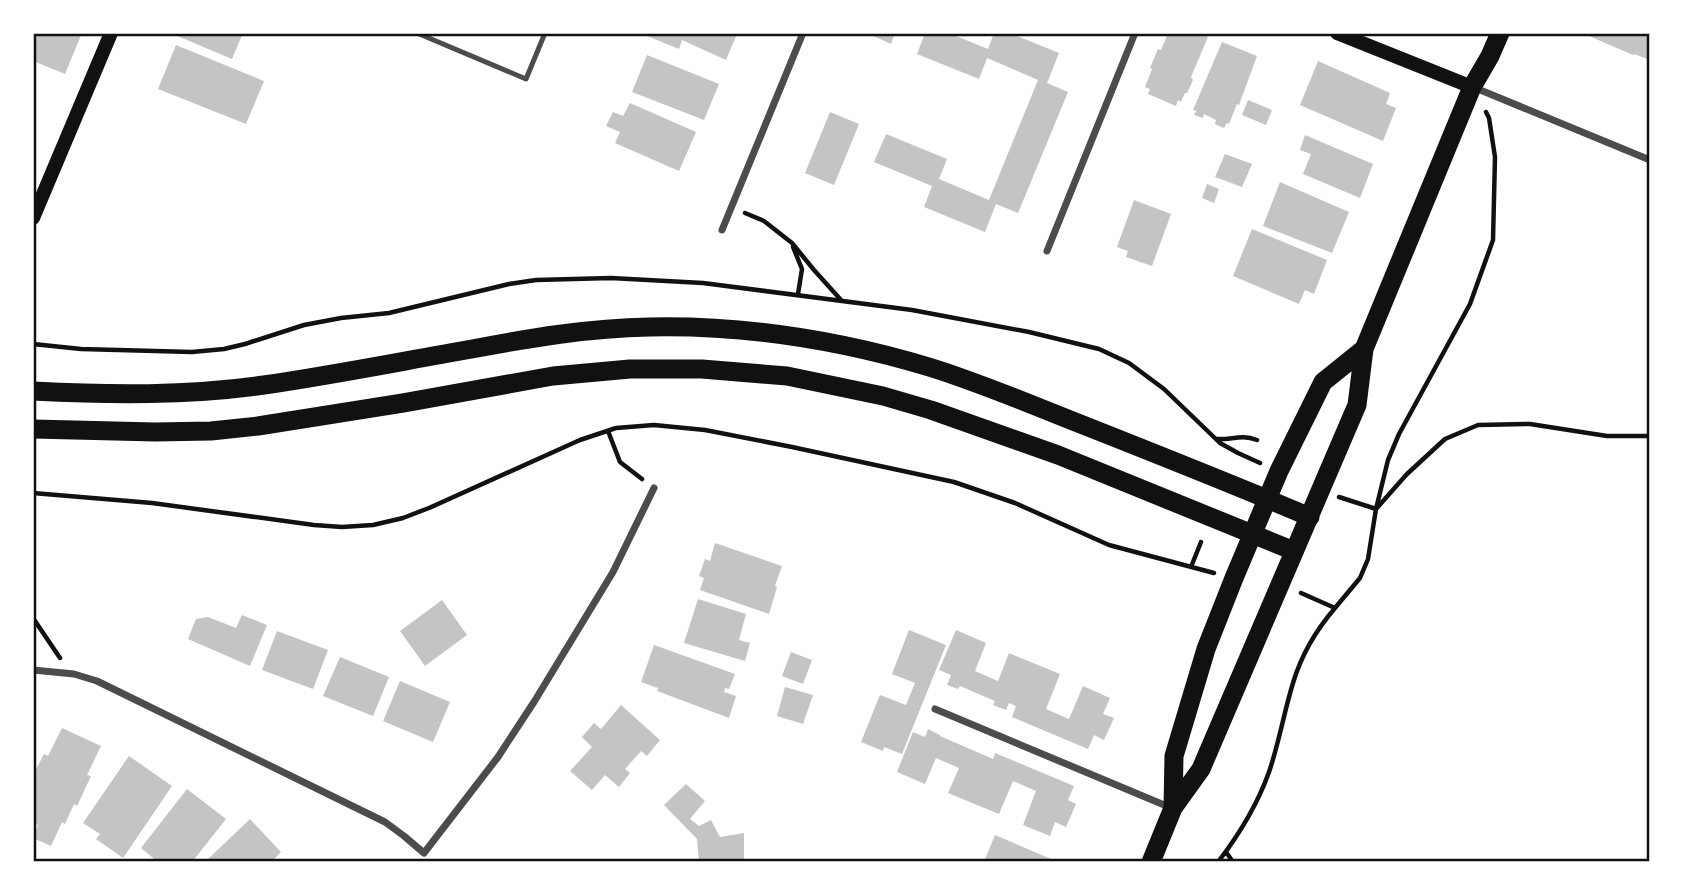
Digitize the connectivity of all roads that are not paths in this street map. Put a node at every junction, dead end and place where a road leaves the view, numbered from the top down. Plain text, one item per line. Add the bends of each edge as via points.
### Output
1 (111, 33) edge
2 (416, 33) edge
3 (545, 33) edge
4 (803, 33) edge
5 (1135, 33) edge
6 (1337, 33) edge
7 (1500, 33) edge
8 (1472, 87) junction
9 (1650, 160) edge
10 (33, 218) edge
11 (722, 230) dead end
12 (1047, 251) dead end
13 (1364, 349) junction
14 (33, 391) edge
15 (33, 429) edge
16 (654, 488) road end
17 (1268, 499) junction
18 (1310, 517) junction
19 (1253, 534) junction
20 (1294, 551) junction
21 (33, 670) edge
22 (935, 709) dead end
23 (1173, 808) junction
24 (424, 853) junction
25 (426, 862) edge
26 (1151, 862) edge

1 - 10 main road
2 - 3 lane via 526,79
4 - 11 street
5 - 12 street
6 - 8 main road
7 - 8 highway
8 - 9 street
8 - 13 highway
13 - 17 highway via 1323,382
13 - 18 highway via 1357,405
14 - 17 highway via 228,390 525,339 649,327 736,330 838,345 930,367
15 - 19 highway via 211,431 322,417 553,376 631,369 787,376 931,411 1058,455
16 - 24 street via 613,572 534,702 498,758
17 - 18 highway
17 - 19 highway
18 - 20 highway
19 - 20 highway
19 - 23 highway via 1206,649 1174,756
20 - 23 highway via 1201,769
21 - 24 street via 74,674 107,685 385,822
22 - 23 street
23 - 26 highway
24 - 25 street

